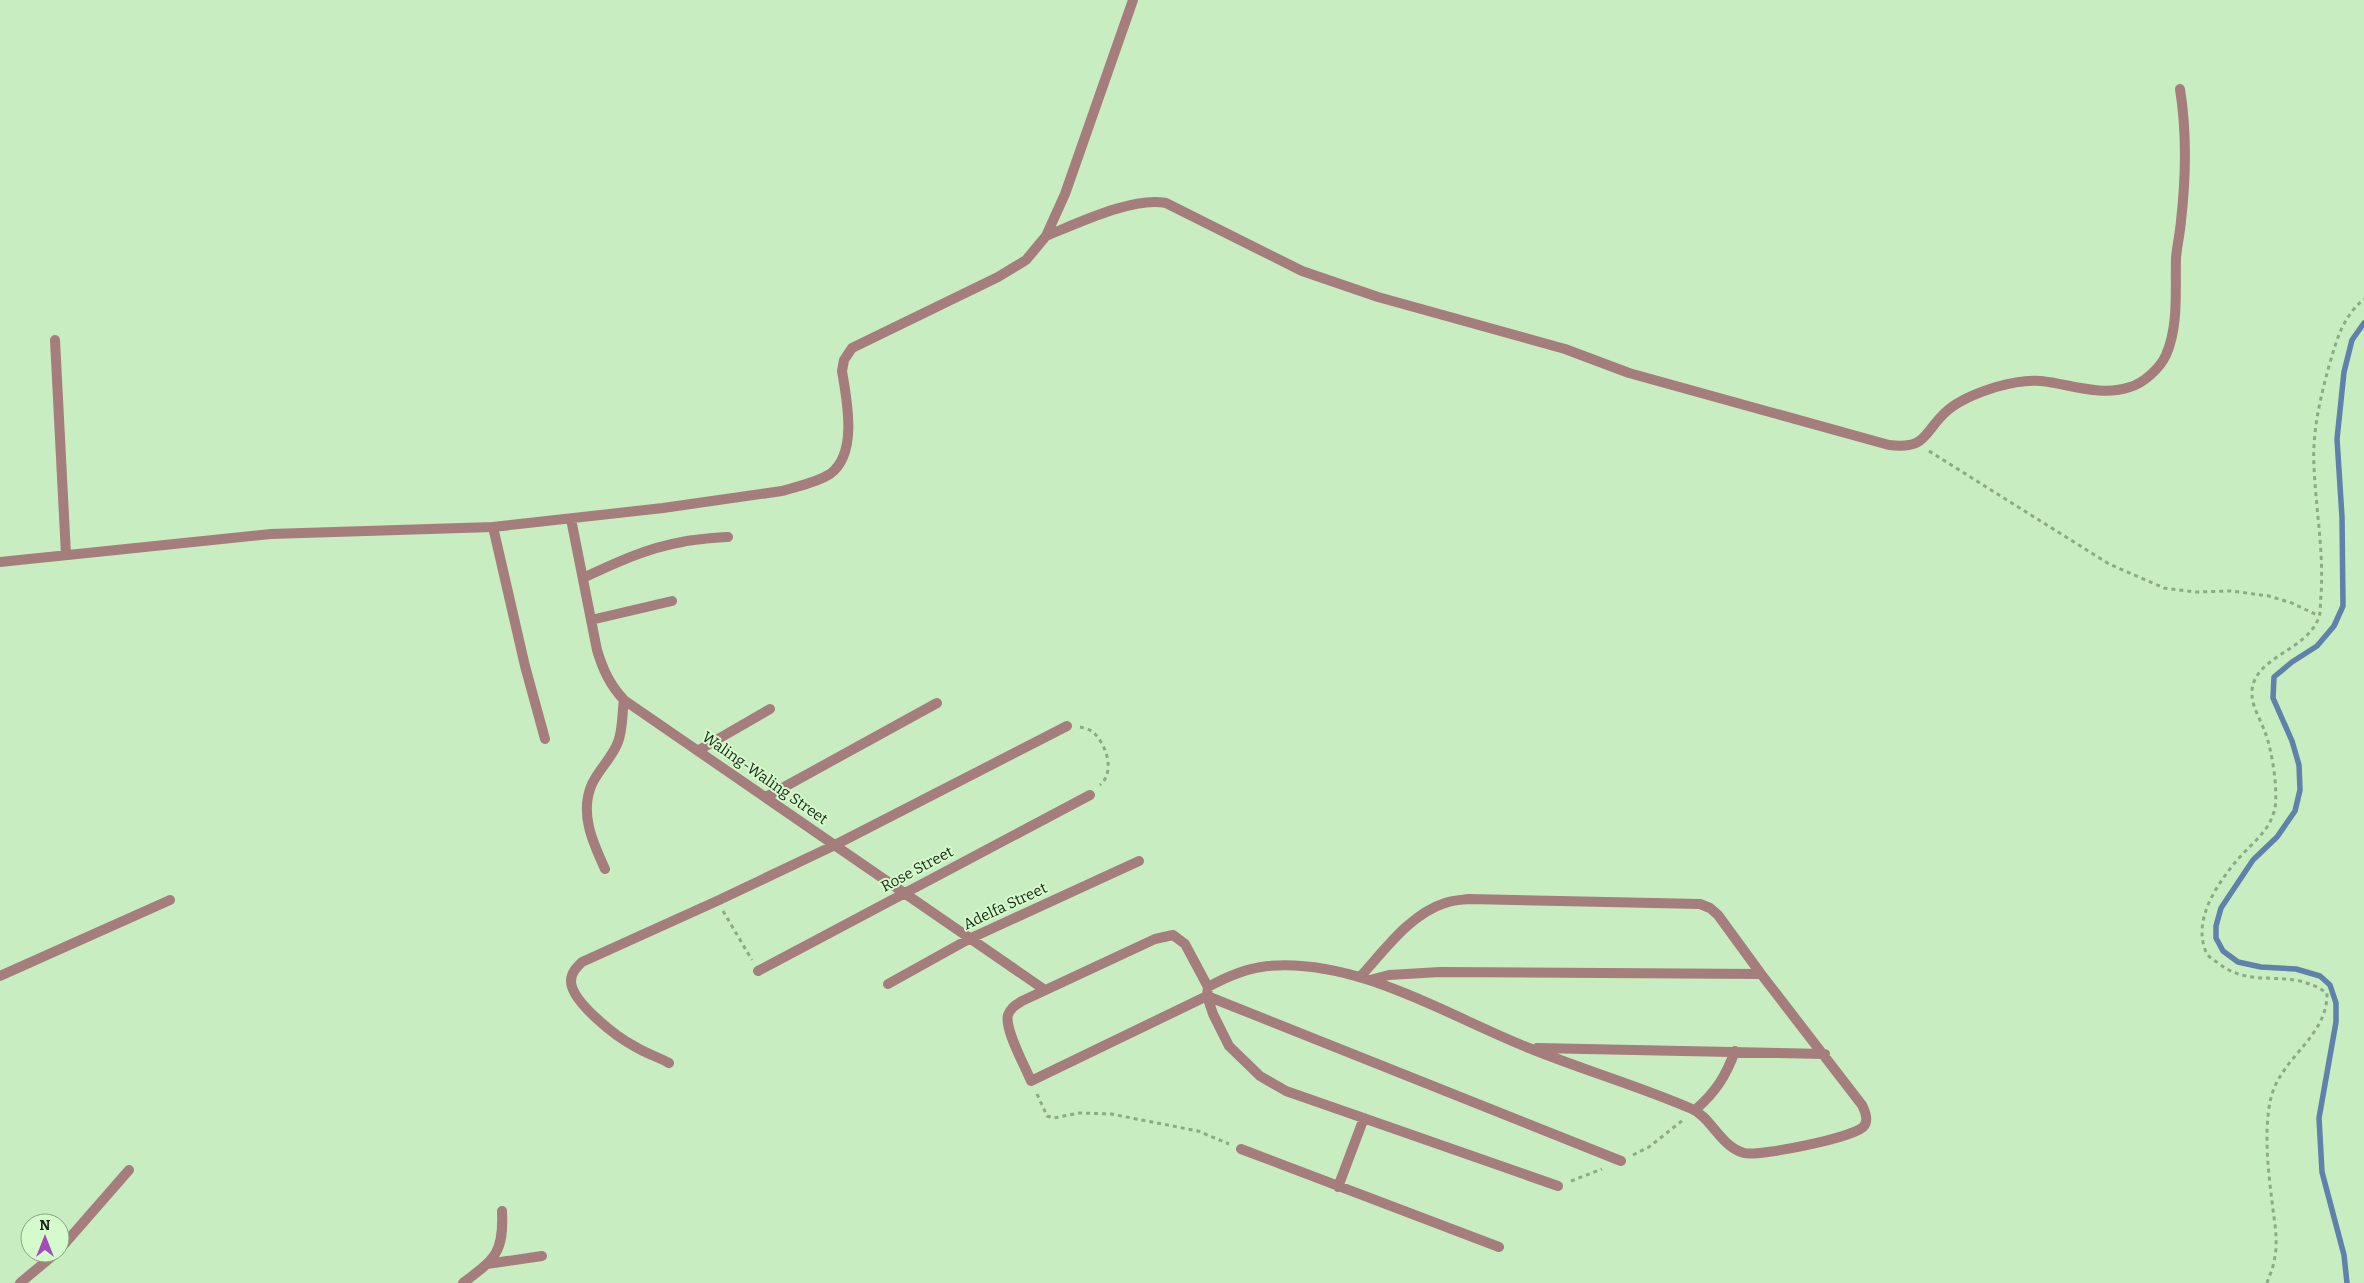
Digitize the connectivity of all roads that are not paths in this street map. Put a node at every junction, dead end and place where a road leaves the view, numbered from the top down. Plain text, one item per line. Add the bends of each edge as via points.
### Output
1 (1133, 0) edge
2 (2180, 89) dead end
3 (1046, 236) junction
4 (55, 340) dead end
5 (572, 519) junction
6 (494, 527) junction
7 (728, 537) dead end
8 (66, 555) junction
9 (0, 562) edge
10 (583, 578) junction
11 (672, 601) dead end
12 (591, 620) junction
13 (624, 700) junction
14 (937, 703) dead end
15 (770, 709) dead end
16 (1067, 726) road end
17 (545, 739) dead end
18 (699, 750) junction
19 (1090, 795) road end
20 (766, 797) junction
21 (835, 845) junction
22 (1139, 861) dead end
23 (605, 869) dead end
24 (903, 894) junction
25 (170, 900) dead end
26 (969, 939) junction
27 (758, 971) road end
28 (1761, 974) junction
29 (0, 976) edge
30 (1365, 978) junction
31 (888, 984) dead end
32 (1045, 990) junction
33 (1207, 991) junction
34 (1529, 1048) junction
35 (1736, 1051) junction
36 (1824, 1054) junction
37 (669, 1063) dead end
38 (1695, 1110) junction
39 (1364, 1118) junction
40 (1241, 1149) road end
41 (1621, 1161) dead end
42 (129, 1170) dead end
43 (1338, 1186) junction
44 (1558, 1186) dead end
45 (502, 1211) dead end
46 (70, 1238) edge
47 (1499, 1247) dead end
48 (542, 1256) dead end
49 (44, 1263) edge
50 (488, 1264) junction
51 (20, 1283) edge
52 (463, 1283) edge

1 - 3 street via 1065,194
2 - 3 street via 2185,118 2185,174 2176,256 2176,306 2171,339 2165,356 2152,374 2131,387 2104,391 2040,381 1996,387 1948,410 1917,444 1910,447 1827,429 1629,373 1565,349 1378,297 1302,272 1166,203 1156,201 1128,206
3 - 5 street via 1026,260 852,348 844,360 842,371 849,442 841,464 829,474 782,491
4 - 8 street
5 - 6 street
5 - 10 street, Waling-Waling Street
6 - 8 street via 271,534
6 - 17 street
7 - 10 street via 652,549
8 - 9 street
10 - 12 street, Waling-Waling Street
11 - 12 street
12 - 13 street, Waling-Waling Street via 603,670
13 - 18 street, Waling-Waling Street
13 - 23 street via 619,740 587,800 593,841
14 - 20 street
15 - 18 street
16 - 21 street
18 - 20 street, Waling-Waling Street
19 - 24 street, Rose Street
20 - 21 street, Waling-Waling Street
21 - 24 street, Waling-Waling Street
21 - 37 street via 718,902 582,962 573,972 570,982 574,993 598,1020 633,1046
22 - 26 street, Adelfa Street
24 - 26 street, Waling-Waling Street
24 - 27 street, Rose Street
25 - 29 street
26 - 31 street, Adelfa Street
26 - 32 street, Waling-Waling Street
28 - 30 street via 1440,972
28 - 30 street via 1718,915 1700,904 1469,899 1446,903 1426,912 1403,931
28 - 36 street
30 - 33 street via 1319,968 1267,966 1243,972
30 - 34 street
32 - 33 street via 1155,939 1173,935 1185,944
32 - 33 street via 1012,1007 1008,1016 1012,1037 1031,1081
33 - 39 street via 1220,1031 1229,1046 1260,1076 1286,1091
33 - 41 street
34 - 35 street
34 - 38 street
35 - 36 street
35 - 38 street via 1721,1084
36 - 38 street via 1866,1112 1866,1121 1859,1131 1776,1152 1745,1153 1734,1149
39 - 43 street
39 - 44 street
40 - 43 street
42 - 46 street
43 - 47 street
45 - 50 street via 501,1245
48 - 50 street
49 - 51 street
50 - 52 street

